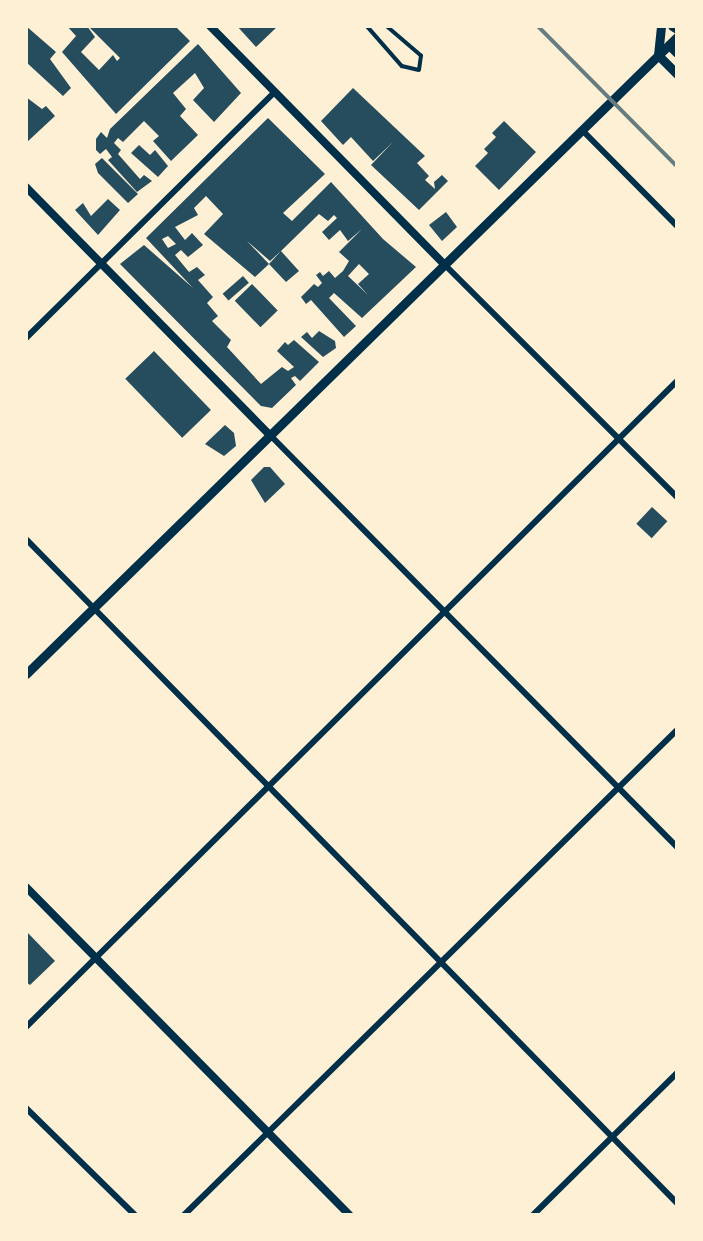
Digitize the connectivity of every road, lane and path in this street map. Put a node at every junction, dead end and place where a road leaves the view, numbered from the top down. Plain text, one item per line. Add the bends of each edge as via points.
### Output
1 (210, 26) edge
2 (367, 26) edge
3 (386, 26) edge
4 (661, 26) edge
5 (672, 26) edge
6 (677, 29) edge
7 (677, 37) edge
8 (669, 44) junction
9 (677, 52) edge
10 (659, 55) junction
11 (677, 74) edge
12 (274, 93) junction
13 (582, 130) junction
14 (26, 187) edge
15 (677, 226) edge
16 (101, 264) junction
17 (444, 264) junction
18 (26, 338) edge
19 (677, 381) edge
20 (270, 435) junction
21 (619, 438) junction
22 (677, 497) edge
23 (26, 539) edge
24 (94, 608) junction
25 (444, 611) junction
26 (26, 674) edge
27 (677, 730) edge
28 (268, 785) junction
29 (619, 789) junction
30 (677, 848) edge
31 (26, 887) edge
32 (95, 957) junction
33 (441, 964) junction
34 (26, 1027) edge
35 (677, 1073) edge
36 (26, 1108) edge
37 (268, 1133) junction
38 (612, 1136) junction
39 (677, 1203) edge
40 (135, 1215) edge
41 (184, 1215) edge
42 (350, 1215) edge
43 (533, 1215) edge

1 - 12 street
2 - 3 lane via 402,66 419,71 421,57
4 - 10 main road
5 - 6 main road
7 - 8 main road
8 - 9 main road
8 - 10 main road
10 - 11 main road
10 - 13 main road
12 - 16 street
12 - 17 street
13 - 15 street
13 - 17 main road
14 - 16 street
16 - 18 street
16 - 20 street
17 - 20 main road
17 - 21 street
19 - 21 street
20 - 24 main road
20 - 25 street
21 - 22 street
21 - 25 street
23 - 24 street
24 - 26 main road
24 - 28 street
25 - 28 street
25 - 29 street
27 - 29 street
28 - 32 street
28 - 33 street
29 - 30 street
29 - 33 street
31 - 32 street
32 - 34 street
32 - 37 street
33 - 37 street
33 - 38 street
35 - 38 street
36 - 40 street
37 - 41 street
37 - 42 street
38 - 39 street
38 - 43 street

